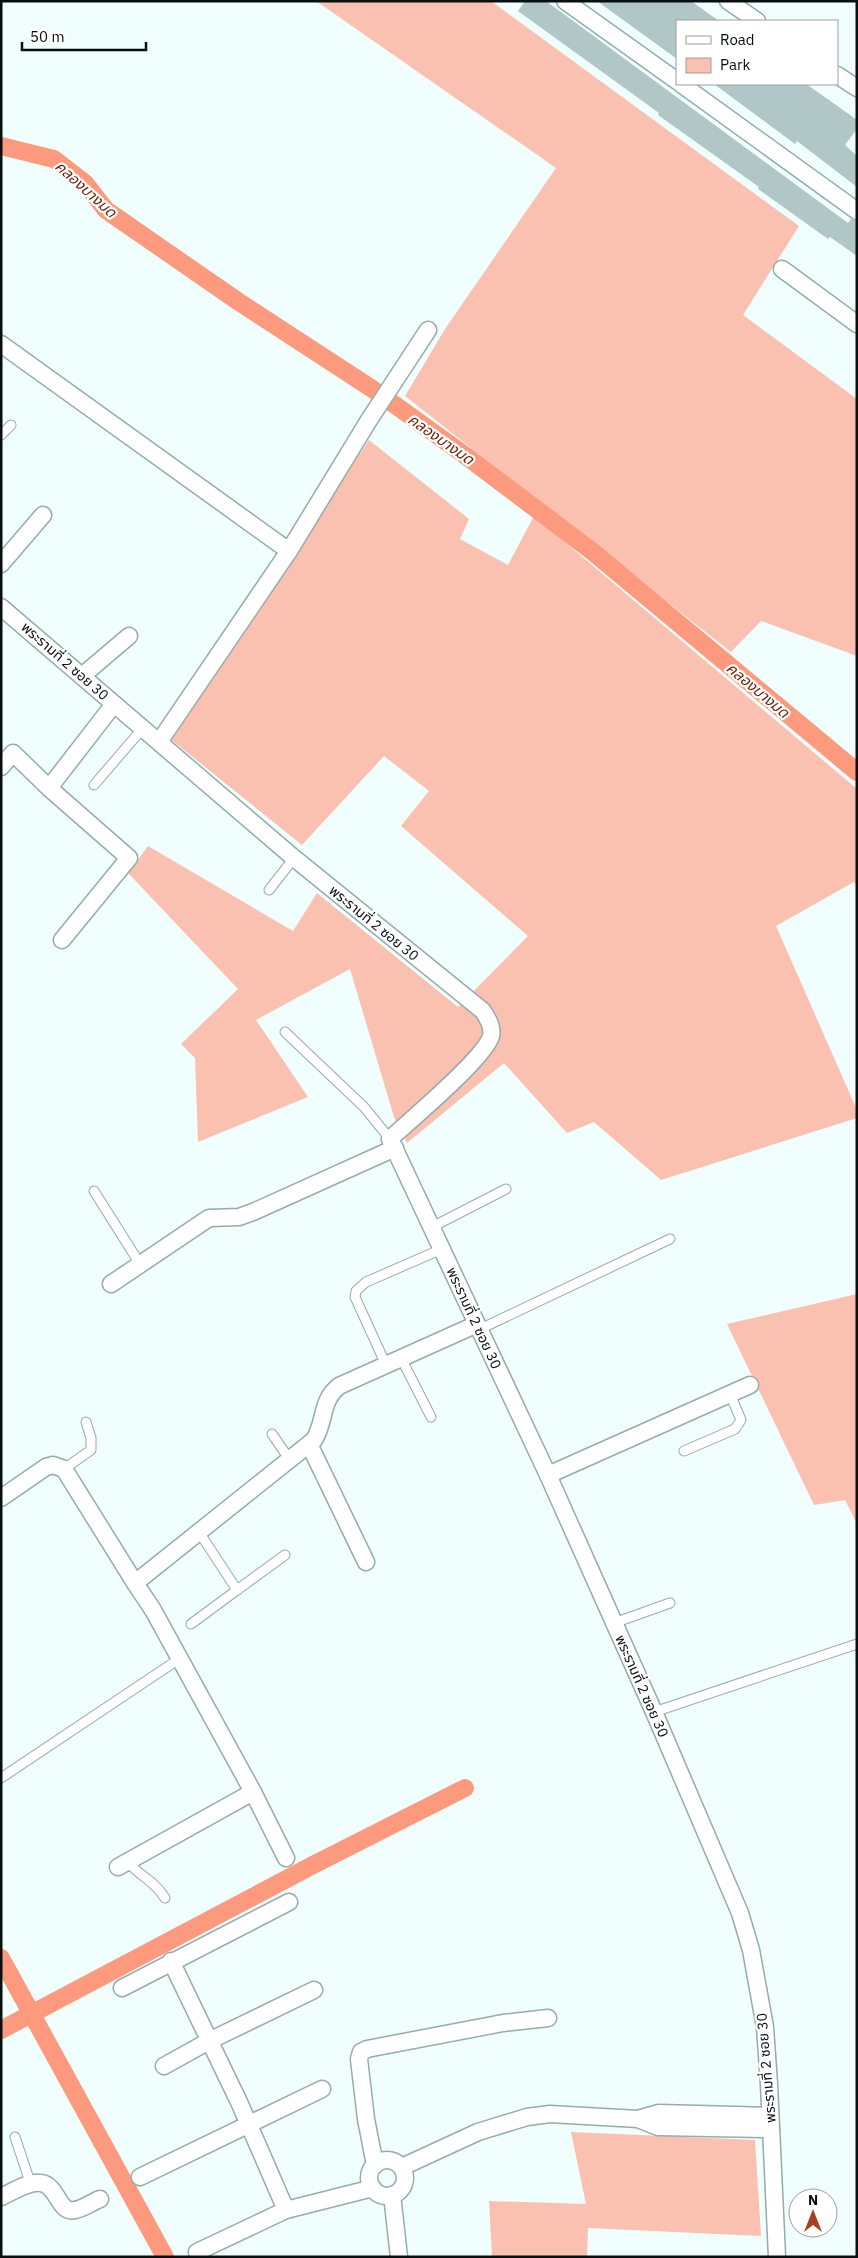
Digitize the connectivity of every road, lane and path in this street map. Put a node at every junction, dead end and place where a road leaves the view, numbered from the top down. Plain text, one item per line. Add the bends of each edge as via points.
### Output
1 (565, 1) edge
2 (728, 1) edge
3 (756, 20) edge
4 (838, 76) edge
5 (676, 79) edge
6 (682, 85) edge
7 (857, 88) edge
8 (857, 212) edge
9 (782, 269) dead end
10 (857, 324) edge
11 (428, 330) dead end
12 (1, 344) edge
13 (11, 425) dead end
14 (1, 435) edge
15 (43, 514) dead end
16 (289, 551) junction
17 (1, 564) edge
18 (1, 607) edge
19 (128, 636) dead end
20 (82, 676) junction
21 (114, 704) junction
22 (143, 728) junction
23 (159, 742) junction
24 (1, 767) edge
25 (94, 785) dead end
26 (49, 788) junction
27 (294, 858) junction
28 (268, 890) dead end
29 (62, 940) dead end
30 (285, 1032) dead end
31 (392, 1144) junction
32 (506, 1189) dead end
33 (94, 1191) dead end
34 (432, 1227) junction
35 (670, 1239) dead end
36 (442, 1249) junction
37 (140, 1264) junction
38 (111, 1284) dead end
39 (477, 1327) junction
40 (401, 1358) junction
41 (386, 1365) junction
42 (750, 1385) dead end
43 (730, 1394) junction
44 (431, 1417) dead end
45 (86, 1422) dead end
46 (272, 1434) dead end
47 (309, 1444) junction
48 (684, 1451) dead end
49 (290, 1460) junction
50 (64, 1469) junction
51 (548, 1475) junction
52 (1, 1498) edge
53 (199, 1532) junction
54 (285, 1555) dead end
55 (366, 1562) dead end
56 (135, 1583) junction
57 (237, 1590) junction
58 (670, 1603) dead end
59 (614, 1623) junction
60 (191, 1624) dead end
61 (857, 1644) edge
62 (180, 1659) junction
63 (654, 1712) junction
64 (1, 1778) edge
65 (252, 1792) junction
66 (286, 1858) dead end
67 (123, 1864) joint
68 (164, 1898) dead end
69 (289, 1902) dead end
70 (172, 1962) junction
71 (122, 1988) dead end
72 (314, 1990) dead end
73 (548, 2018) dead end
74 (208, 2041) junction
75 (164, 2066) dead end
76 (322, 2089) dead end
77 (771, 2123) junction
78 (249, 2125) junction
79 (15, 2137) dead end
80 (376, 2165) junction
81 (402, 2167) junction
82 (140, 2178) dead end
83 (31, 2184) junction
84 (373, 2188) junction
85 (392, 2195) junction
86 (1, 2197) edge
87 (100, 2199) dead end
88 (286, 2210) junction
89 (197, 2252) dead end
90 (399, 2257) edge
91 (777, 2257) edge

1 - 5 street
2 - 3 street
4 - 7 street
6 - 8 street
9 - 10 street
11 - 16 street
12 - 16 street
13 - 14 lane
15 - 17 street
16 - 23 street
18 - 20 street, พระรามที่ 2 ซอย 30
19 - 20 street
20 - 21 street, พระรามที่ 2 ซอย 30
21 - 22 street, พระรามที่ 2 ซอย 30
21 - 26 street
22 - 23 street, พระรามที่ 2 ซอย 30
22 - 25 lane
23 - 27 street, พระรามที่ 2 ซอย 30
24 - 26 street via 13,753
26 - 29 street via 129,858
27 - 28 lane
27 - 31 street, พระรามที่ 2 ซอย 30 via 483,1011 490,1023 492,1034 488,1045
30 - 31 lane via 364,1107
31 - 34 street, พระรามที่ 2 ซอย 30
31 - 37 street via 253,1212 239,1217 209,1218
32 - 34 lane
33 - 37 lane
34 - 36 street, พระรามที่ 2 ซอย 30
35 - 39 lane
36 - 39 street, พระรามที่ 2 ซอย 30
36 - 41 lane via 366,1282 356,1291 355,1297
37 - 38 street
39 - 40 street
39 - 51 street, พระรามที่ 2 ซอย 30
40 - 41 street
40 - 44 lane
41 - 47 street via 339,1386 330,1394 320,1430
42 - 43 street
43 - 48 lane via 741,1420 735,1429
43 - 51 street
45 - 50 lane via 92,1438 91,1450
46 - 49 lane
47 - 49 street
47 - 55 street
49 - 53 street
50 - 52 street via 53,1465 46,1467
50 - 56 street
51 - 59 street, พระรามที่ 2 ซอย 30
53 - 56 street
53 - 57 lane
54 - 57 lane
56 - 62 street
57 - 60 lane
58 - 59 lane
59 - 63 street, พระรามที่ 2 ซอย 30
61 - 63 lane
62 - 64 lane
62 - 65 street
63 - 77 street, พระรามที่ 2 ซอย 30 via 729,1883 751,1950 764,2027
65 - 66 street
65 - 67 street
67 - 68 lane via 156,1884
69 - 70 street
70 - 71 street
70 - 74 street
72 - 74 street
73 - 80 street via 503,2023 361,2052 359,2059 366,2119
74 - 75 street
74 - 78 street
76 - 78 street
77 - 81 street via 658,2127 638,2119 550,2114 478,2132
77 - 91 street, พระรามที่ 2 ซอย 30
78 - 82 street
78 - 88 street
79 - 83 lane
80 - 81 street via 388,2160
80 - 84 street via 369,2175
81 - 85 street via 404,2184
83 - 86 street
83 - 87 street via 42,2183 50,2187 68,2210
84 - 85 street via 383,2195
84 - 88 street
85 - 90 street
88 - 89 street

